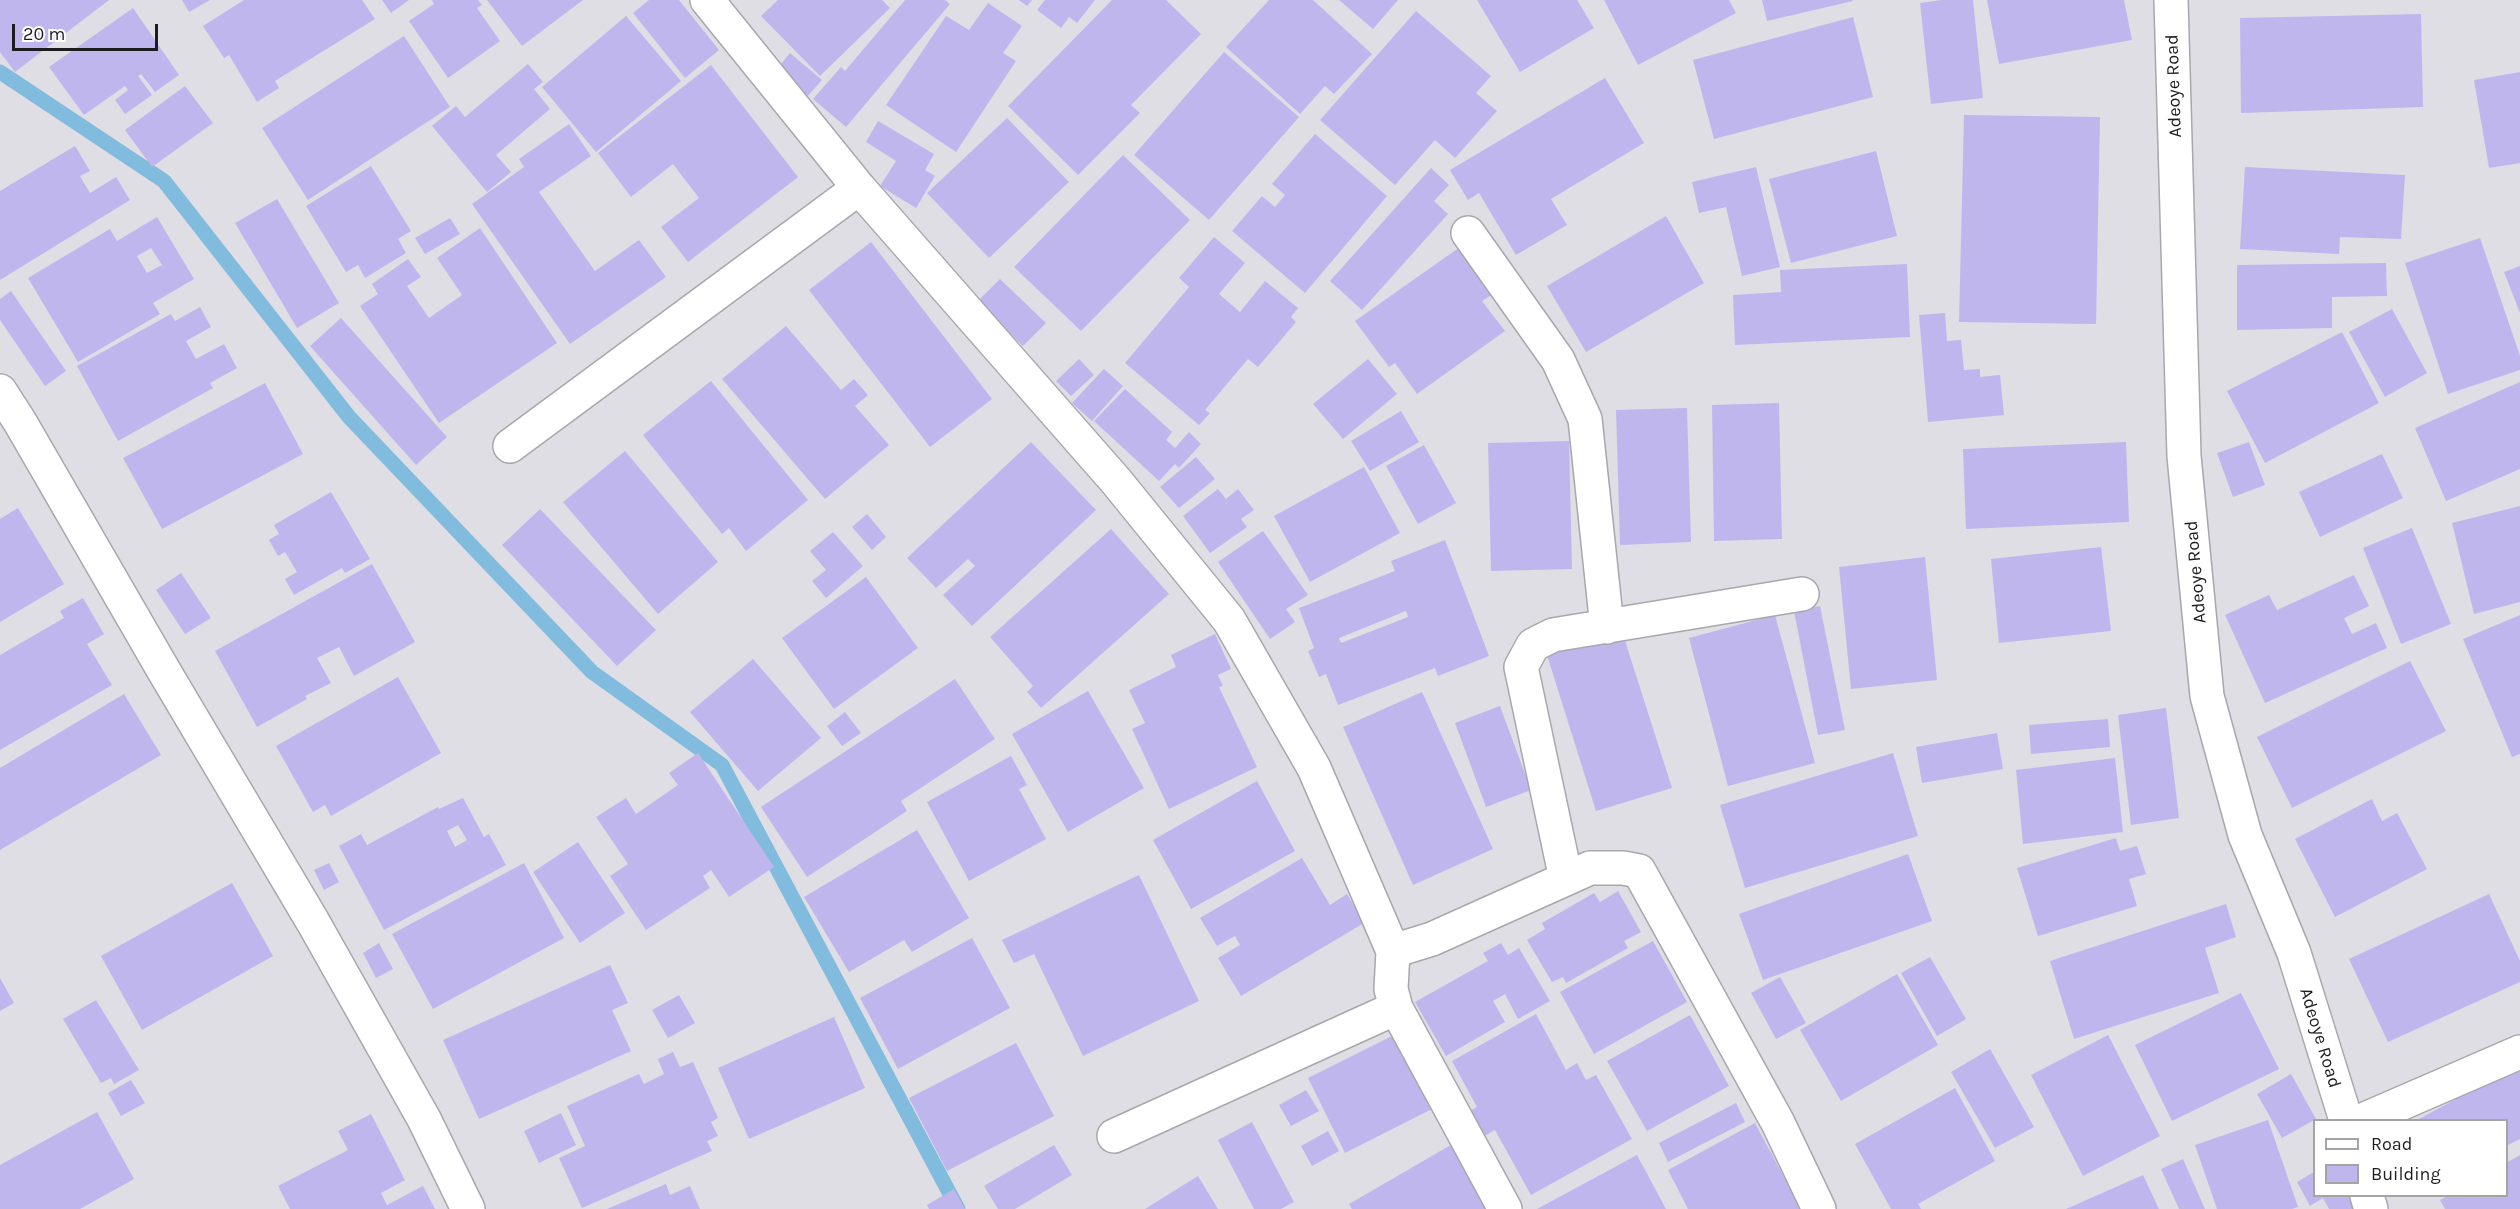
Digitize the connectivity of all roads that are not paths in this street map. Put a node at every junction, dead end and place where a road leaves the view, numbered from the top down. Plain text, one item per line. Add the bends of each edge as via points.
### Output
1 (706, 0) edge
2 (2171, 0) edge
3 (859, 188) junction
4 (1468, 233) dead end
5 (0, 392) edge
6 (510, 446) dead end
7 (1802, 594) dead end
8 (1607, 627) junction
9 (1566, 879) junction
10 (1393, 951) junction
11 (1396, 1008) junction
12 (2520, 1052) edge
13 (2346, 1119) edge
14 (2365, 1119) edge
15 (1114, 1136) dead end
16 (468, 1209) edge
17 (1505, 1209) edge
18 (1819, 1209) edge

1 - 3 street
2 - 13 street, Adeoye Road via 2184,456 2207,696 2245,836 2294,953
3 - 6 street
3 - 10 street via 1116,481 1228,620 1314,768
4 - 8 street via 1558,360 1585,420
5 - 16 street via 313,922 424,1119
7 - 8 street
8 - 9 street via 1553,635 1533,645 1521,667
9 - 10 street via 1432,939
9 - 18 street via 1590,868 1640,871 1778,1123
10 - 11 street via 1391,989
11 - 15 street
11 - 17 street
12 - 14 street

